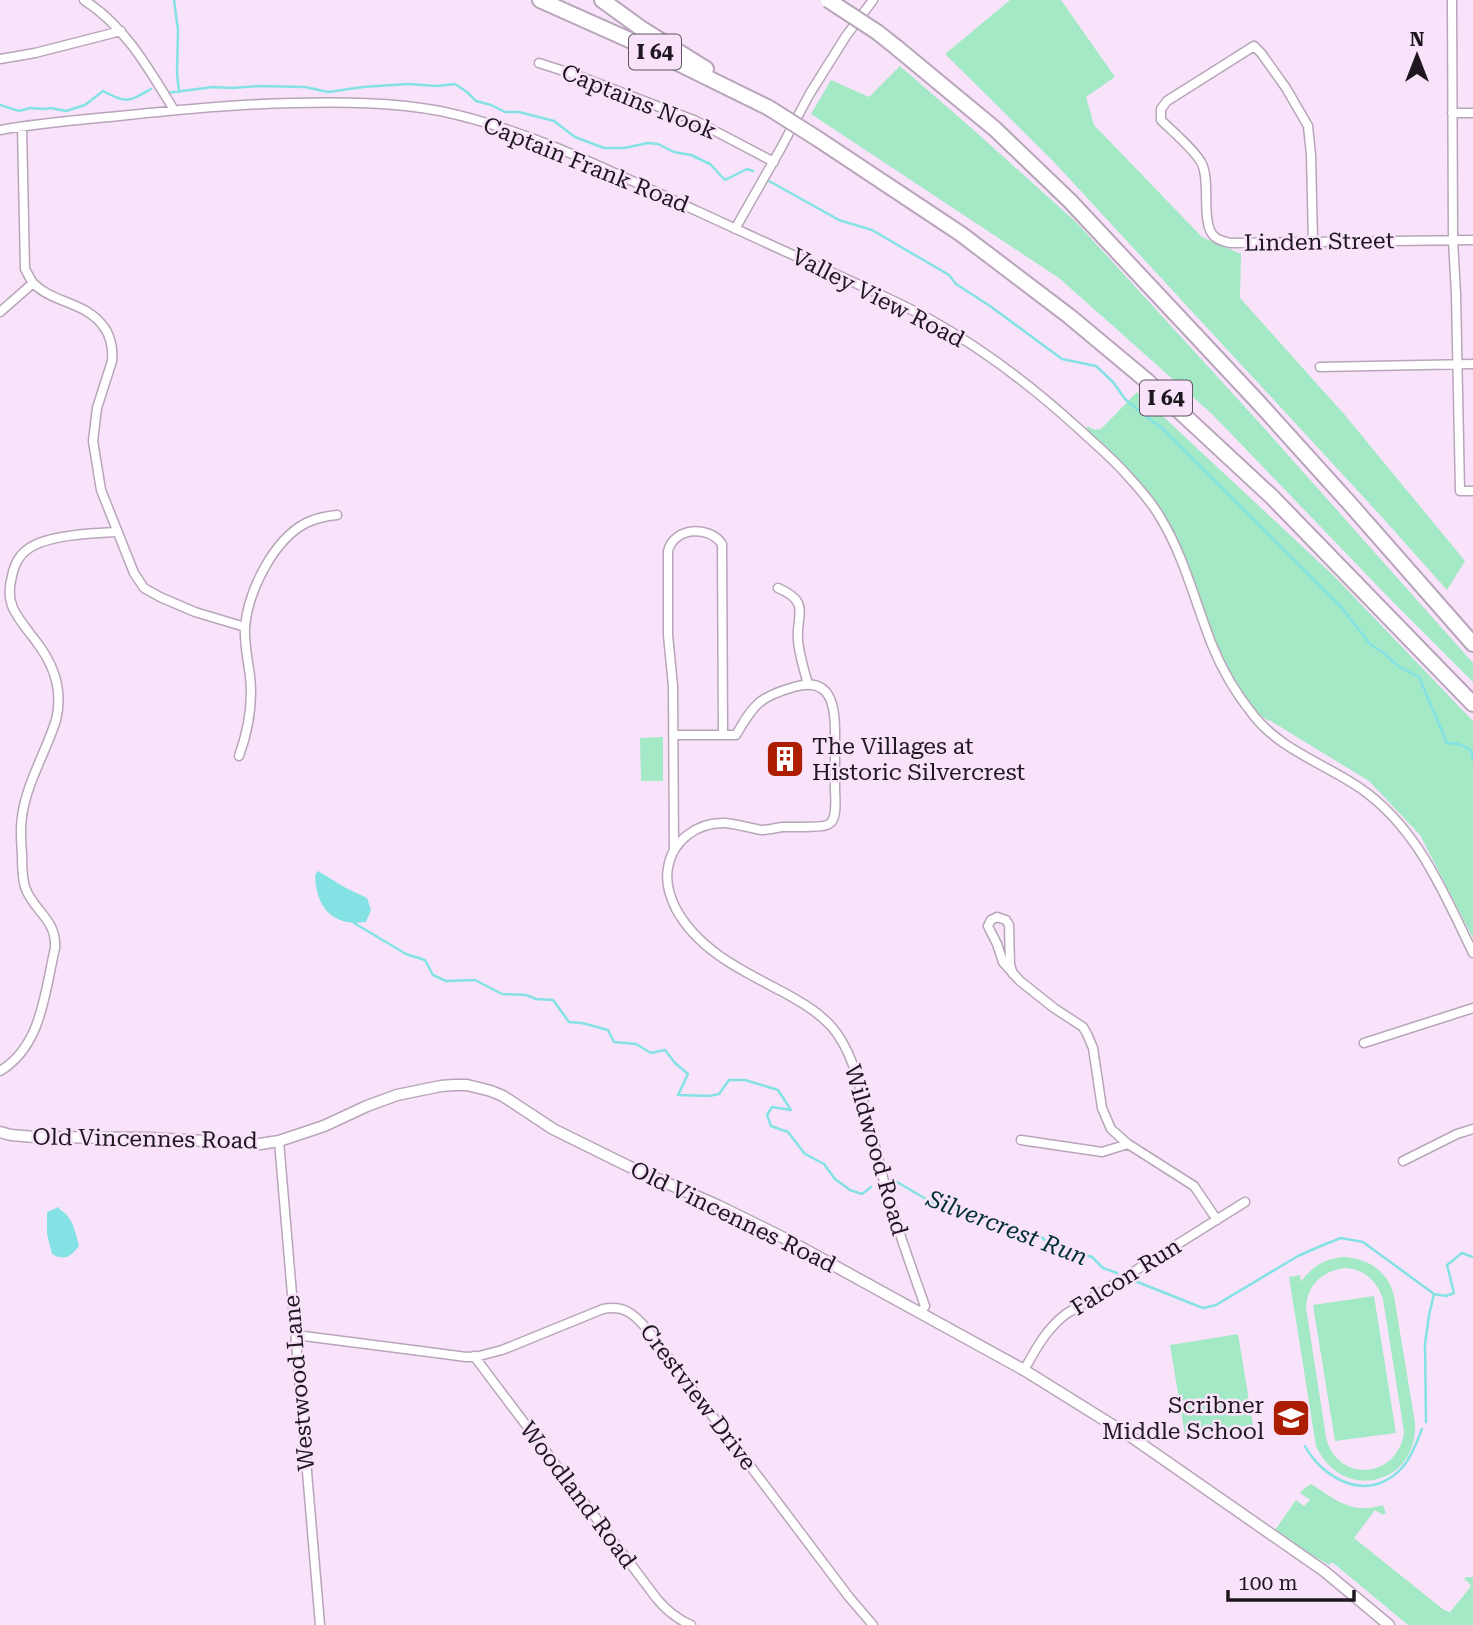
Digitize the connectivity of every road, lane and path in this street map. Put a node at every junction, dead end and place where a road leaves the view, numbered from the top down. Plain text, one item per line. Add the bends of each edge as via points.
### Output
1 (84, 0) edge
2 (540, 0) edge
3 (602, 0) edge
4 (828, 0) edge
5 (836, 0) edge
6 (873, 0) edge
7 (1452, 0) edge
8 (121, 31) junction
9 (877, 32) junction
10 (0, 59) edge
11 (540, 64) dead end
12 (769, 108) junction
13 (174, 110) junction
14 (1452, 113) junction
15 (1473, 113) edge
16 (22, 127) junction
17 (1, 128) edge
18 (774, 162) junction
19 (735, 229) junction
20 (1453, 240) junction
21 (1473, 240) edge
22 (1312, 242) junction
23 (33, 283) junction
24 (0, 312) edge
25 (1473, 364) edge
26 (1457, 365) junction
27 (1320, 367) dead end
28 (1473, 491) edge
29 (337, 516) dead end
30 (117, 532) junction
31 (778, 588) dead end
32 (245, 627) junction
33 (1473, 644) edge
34 (808, 684) junction
35 (1473, 704) edge
36 (673, 735) junction
37 (723, 735) junction
38 (239, 756) dead end
39 (674, 851) junction
40 (1473, 953) edge
41 (1013, 974) junction
42 (1473, 1008) edge
43 (1364, 1043) dead end
44 (0, 1071) edge
45 (1473, 1129) edge
46 (0, 1132) edge
47 (1021, 1140) dead end
48 (279, 1141) junction
49 (1128, 1144) junction
50 (1403, 1161) dead end
51 (1245, 1202) dead end
52 (1217, 1220) junction
53 (921, 1312) junction
54 (296, 1335) junction
55 (474, 1356) junction
56 (1024, 1370) junction
57 (320, 1625) edge
58 (691, 1625) edge
59 (873, 1625) edge
60 (1389, 1625) edge

1 - 8 street
2 - 12 highway, I 64
3 - 12 highway
4 - 9 highway, I 64, bridge
5 - 9 highway, bridge
6 - 18 street via 809,95
7 - 14 street
8 - 10 street
8 - 13 street
9 - 33 highway, I 64, bridge via 995,129 1086,218
11 - 18 street, Captains Nook via 686,116
12 - 35 highway, I 64, bridge via 961,233 1147,381 1281,506
13 - 16 street, Captain Frank Road
13 - 19 street, Captain Frank Road via 332,102 439,111 535,139
14 - 15 street
14 - 20 street
16 - 17 street, Captain Frank Road
16 - 23 street via 24,261
18 - 19 street
19 - 40 street, Valley View Road via 946,329 1025,384 1111,458 1158,514 1183,564 1217,657 1254,716 1295,750 1363,789 1393,816 1418,846
20 - 21 street, Linden Street
20 - 22 street, Linden Street
20 - 26 street
22 - 22 street, Linden Street via 1230,243 1215,238 1208,226 1207,187 1200,159 1161,120 1167,102 1254,46 1308,126
23 - 24 street
23 - 30 street via 88,311 100,321 110,340 112,361 97,408 93,441 101,490
25 - 26 street
26 - 27 street
26 - 28 street via 1460,491
29 - 32 street via 303,524 275,551 261,573
30 - 32 street via 144,588 195,612
30 - 44 street via 40,542 23,554 11,580 14,609 55,674 59,692 56,720 21,826 23,883 51,924 56,940 36,1028 18,1057
31 - 34 street via 798,603 798,642
32 - 38 street via 249,713
34 - 37 street via 761,699 736,735
34 - 39 street via 824,691 834,706 834,820 822,826 767,830 721,823 690,833
36 - 37 street
36 - 37 street via 669,544 679,534 704,532 718,538 723,551
36 - 39 street
39 - 53 street, Wildwood Road via 667,874 670,894 694,934 725,960 809,1007 844,1045 925,1306
41 - 41 street via 1009,925 998,917 989,922 989,929
41 - 49 street via 1083,1027 1093,1048 1104,1116
42 - 43 street
45 - 50 street
46 - 48 street, Old Vincennes Road via 36,1137
47 - 49 street via 1102,1152
48 - 53 street, Old Vincennes Road via 397,1095 441,1086 480,1087 503,1096 553,1129 784,1238
48 - 54 street, Westwood Lane
49 - 52 street via 1194,1186
51 - 52 street, Falcon Run
52 - 56 street, Falcon Run via 1055,1322
53 - 56 street, Old Vincennes Road
54 - 55 street, Crestview Drive
54 - 57 street, Westwood Lane
55 - 58 street, Woodland Road via 657,1600
55 - 59 street, Crestview Drive via 502,1350 603,1309 620,1308 635,1315
56 - 60 street, Old Vincennes Road via 1130,1436 1324,1571

